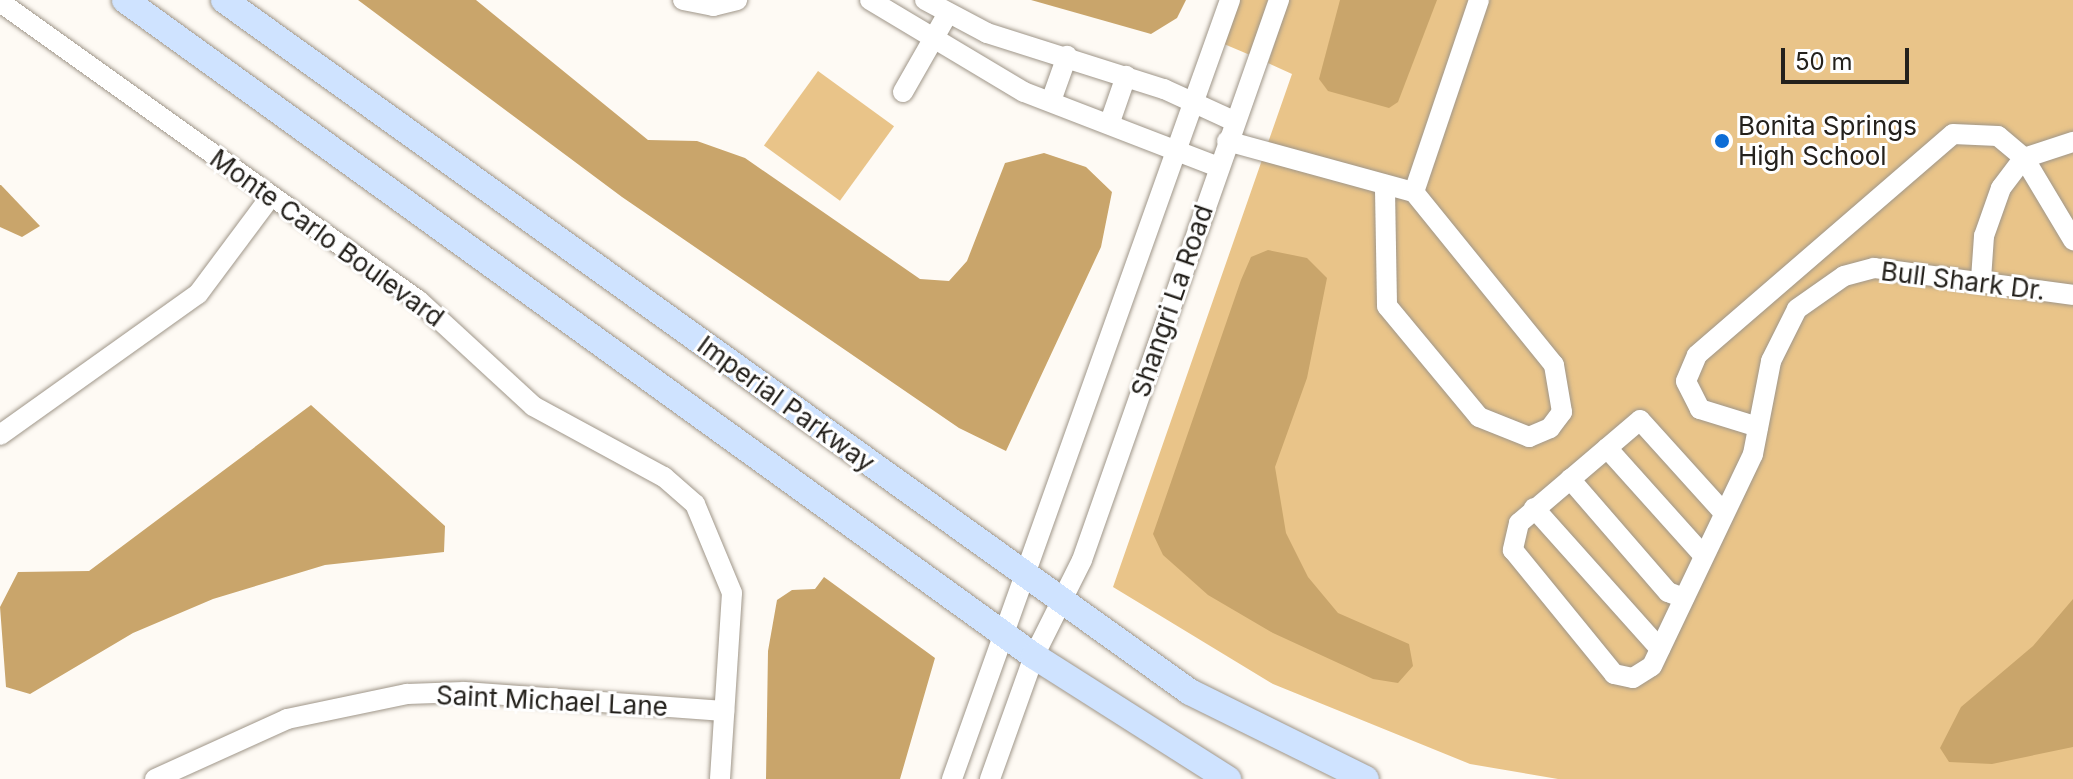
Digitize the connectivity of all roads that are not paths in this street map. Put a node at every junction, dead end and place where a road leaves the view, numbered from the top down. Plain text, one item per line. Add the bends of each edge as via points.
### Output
1 (125, 0) edge
2 (224, 0) edge
3 (683, 0) edge
4 (737, 0) edge
5 (870, 0) edge
6 (925, 0) edge
7 (1230, 0) edge
8 (1279, 0) edge
9 (1479, 0) edge
10 (0, 2) edge
11 (948, 13) junction
12 (933, 41) junction
13 (1067, 56) junction
14 (1126, 76) junction
15 (903, 92) dead end
16 (1051, 101) junction
17 (1193, 102) junction
18 (1110, 122) junction
19 (1231, 131) junction
20 (2073, 142) edge
21 (1177, 148) junction
22 (2024, 158) junction
23 (1218, 167) junction
24 (1385, 190) junction
25 (1414, 192) junction
26 (271, 196) junction
27 (2073, 240) edge
28 (1981, 279) junction
29 (2073, 295) edge
30 (1758, 427) junction
31 (0, 435) edge
32 (1607, 448) junction
33 (1570, 479) junction
34 (1534, 508) junction
35 (1724, 513) junction
36 (1704, 556) junction
37 (1027, 578) junction
38 (1684, 598) junction
39 (1060, 599) junction
40 (1004, 631) junction
41 (1660, 649) junction
42 (1034, 656) junction
43 (724, 711) junction
44 (155, 779) edge
45 (720, 779) edge
46 (952, 779) edge
47 (990, 779) edge
48 (1228, 779) edge
49 (1366, 779) edge

1 - 40 main road
2 - 37 main road, Imperial Parkway
3 - 4 street via 713,6
5 - 12 street
6 - 11 street
7 - 17 street, Shangri La Road
8 - 19 street, Shangri La Road
9 - 25 street
10 - 26 street, Monte Carlo Boulevard
11 - 12 street
11 - 13 street
12 - 15 street
12 - 16 street
13 - 14 street
13 - 16 street
14 - 17 street
14 - 18 street
16 - 18 street
17 - 19 street
17 - 21 street, Shangri La Road
18 - 21 street
19 - 23 street, Shangri La Road
19 - 24 street
20 - 22 street
21 - 23 street
21 - 37 street, Shangri La Road
22 - 27 street
22 - 28 street via 2001,188 1984,236
22 - 30 street via 1998,136 1953,134 1697,355 1686,381 1700,409
23 - 39 street, Shangri La Road via 1082,560
24 - 25 street
24 - 25 street via 1387,306 1479,417 1529,437 1550,428 1562,412 1554,365
26 - 31 street via 198,294
26 - 43 street, Monte Carlo Boulevard via 433,312 533,406 664,477 695,504 732,593
28 - 29 street, Bull Shark Dr.
28 - 30 street, Bull Shark Dr. via 1874,268 1844,276 1797,309 1771,361
30 - 35 street, Bull Shark Dr.
32 - 33 street
32 - 35 street via 1640,420
32 - 36 street
33 - 34 street
33 - 38 street via 1668,592
34 - 41 street
34 - 41 street, Bull Shark Dr. via 1519,523 1513,550 1614,674 1633,678 1648,672
35 - 36 street, Bull Shark Dr.
36 - 38 street, Bull Shark Dr.
37 - 39 main road, Imperial Parkway
37 - 40 street, Shangri La Road
38 - 41 street, Bull Shark Dr.
39 - 42 street, Shangri La Road
39 - 49 main road, Imperial Parkway via 1190,692
40 - 42 main road
40 - 46 street, Shangri La Road
42 - 47 street, Shangri La Road
42 - 48 main road
43 - 44 street, Saint Michael Lane via 464,692 407,694 287,719
43 - 45 street, Monte Carlo Boulevard

